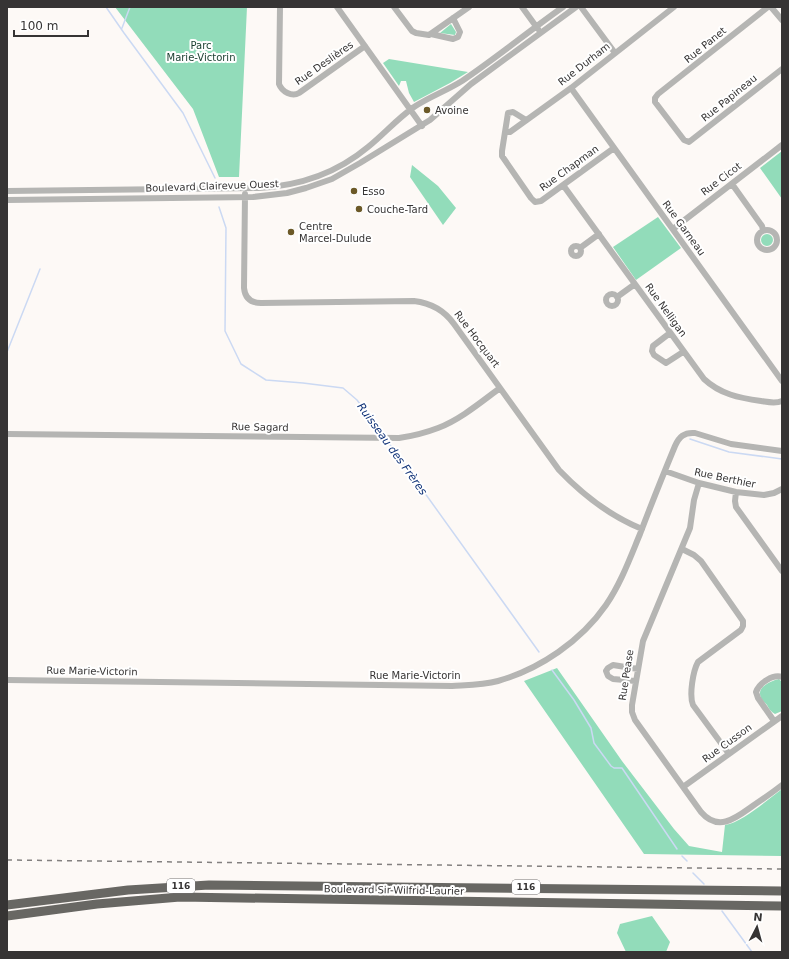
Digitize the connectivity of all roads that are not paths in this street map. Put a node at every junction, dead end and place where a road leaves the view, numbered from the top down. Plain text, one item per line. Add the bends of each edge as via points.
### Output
1 (280, 7) edge
2 (337, 7) edge
3 (394, 7) edge
4 (469, 7) edge
5 (522, 7) edge
6 (563, 7) edge
7 (576, 7) edge
8 (581, 7) edge
9 (674, 7) edge
10 (768, 7) edge
11 (772, 7) edge
12 (460, 9) edge
13 (453, 18) junction
14 (782, 20) edge
15 (536, 26) junction
16 (541, 33) junction
17 (431, 34) junction
18 (365, 46) junction
19 (615, 53) junction
20 (782, 69) edge
21 (570, 88) junction
22 (410, 109) junction
23 (526, 120) junction
24 (422, 126) junction
25 (505, 132) junction
26 (687, 142) joint
27 (782, 145) edge
28 (614, 148) junction
29 (331, 171) junction
30 (332, 179) junction
31 (732, 184) junction
32 (563, 185) junction
33 (245, 188) junction
34 (157, 190) junction
35 (7, 191) edge
36 (245, 197) junction
37 (157, 198) junction
38 (7, 200) edge
39 (672, 229) junction
40 (764, 230) dead end
41 (599, 234) junction
42 (580, 248) dead end
43 (635, 284) junction
44 (617, 298) dead end
45 (670, 333) junction
46 (683, 352) junction
47 (780, 373) edge
48 (782, 381) edge
49 (500, 388) junction
50 (782, 401) edge
51 (7, 434) edge
52 (782, 451) edge
53 (665, 471) junction
54 (698, 483) junction
55 (782, 489) edge
56 (736, 492) junction
57 (642, 529) junction
58 (682, 549) junction
59 (781, 566) edge
60 (638, 669) junction
61 (782, 677) edge
62 (7, 680) edge
63 (636, 681) junction
64 (782, 716) edge
65 (774, 721) junction
66 (728, 754) junction
67 (782, 785) edge
68 (683, 787) junction
69 (782, 891) edge
70 (53, 898) junction
71 (7, 902) edge
72 (7, 905) edge
73 (782, 906) edge
74 (7, 916) edge

1 - 18 street, Rue Deslières via 278,84 291,94 300,93
2 - 18 street, Rue Deslières
3 - 17 street via 413,32
4 - 12 street
5 - 15 street
6 - 15 street, Boulevard Clairevue Ouest
7 - 16 street, Boulevard Clairevue Ouest
8 - 19 street
9 - 19 street, Rue Durham
10 - 26 street, Rue Panet via 658,94 655,99 656,105
11 - 14 street
12 - 13 street
13 - 17 street
13 - 17 street via 460,32 458,37
15 - 16 street
15 - 22 street, Boulevard Clairevue Ouest via 463,80
16 - 24 street, Boulevard Clairevue Ouest via 471,84
18 - 22 street, Rue Deslières
19 - 21 street, Rue Durham
20 - 26 street, Rue Papineau via 692,141
21 - 23 street, Rue Durham
21 - 28 street, Rue Garneau
22 - 24 street, Rue Deslières
22 - 29 street, Boulevard Clairevue Ouest via 363,151
23 - 25 street, Rue Durham via 510,132
23 - 25 street, Rue Chapman via 509,112
24 - 30 street, Boulevard Clairevue Ouest
25 - 32 street, Rue Chapman via 502,158 532,200 540,201
27 - 31 street, Rue Cicot
28 - 32 street, Rue Chapman
28 - 39 street, Rue Garneau
29 - 30 street
29 - 33 street, Boulevard Clairevue Ouest via 292,184
30 - 36 street, Boulevard Clairevue Ouest via 287,193
31 - 39 street, Rue Cicot
31 - 40 street
32 - 41 street, Rue Nelligan
33 - 34 street, Boulevard Clairevue Ouest
33 - 36 street, Rue Hocquart
34 - 35 street, Boulevard Clairevue Ouest
34 - 37 street
36 - 37 street, Boulevard Clairevue Ouest
36 - 49 street, Rue Hocquart via 244,290 250,300 261,303 410,301 430,305 444,312 452,320
37 - 38 street, Boulevard Clairevue Ouest
39 - 47 street, Rue Garneau
41 - 42 street
41 - 43 street, Rue Nelligan
43 - 44 street
43 - 45 street, Rue Nelligan
45 - 46 street, Rue Nelligan
45 - 46 street via 653,346 653,354 667,363
46 - 50 street, Rue Nelligan via 704,379 720,390 742,399 776,403
47 - 48 street, Rue Garneau
49 - 51 street, Rue Sagard via 440,428 399,438
49 - 57 street, Rue Hocquart via 548,455 579,490
52 - 53 street, Rue Marie-Victorin via 732,444 686,433 677,442
53 - 54 street, Rue Berthier
53 - 57 street, Rue Marie-Victorin
54 - 56 street, Rue Berthier
54 - 58 street, Rue Pease via 691,526
55 - 56 street, Rue Berthier via 764,495
56 - 59 street via 736,507
57 - 62 street, Rue Marie-Victorin via 618,584 605,606 589,625 548,659 498,681 452,686
58 - 60 street, Rue Pease via 643,640
58 - 66 street via 701,561 743,622 741,630 698,662 691,693 693,705
60 - 63 street, Rue Pease
60 - 63 street via 613,665 606,671 613,679
61 - 65 street via 774,676 756,691
63 - 68 street, Rue Pease via 631,707 633,716
64 - 65 street, Rue Cusson
65 - 66 street, Rue Cusson
66 - 68 street, Rue Cusson
67 - 68 street, Rue Pease via 734,819 722,822 705,816
69 - 70 highway, Boulevard Sir-Wilfrid-Laurier / 116 via 218,885 146,888
70 - 71 highway
70 - 72 highway, Boulevard Sir-Wilfrid-Laurier / 116
73 - 74 highway, Boulevard Sir-Wilfrid-Laurier / 116 via 186,897 97,904

